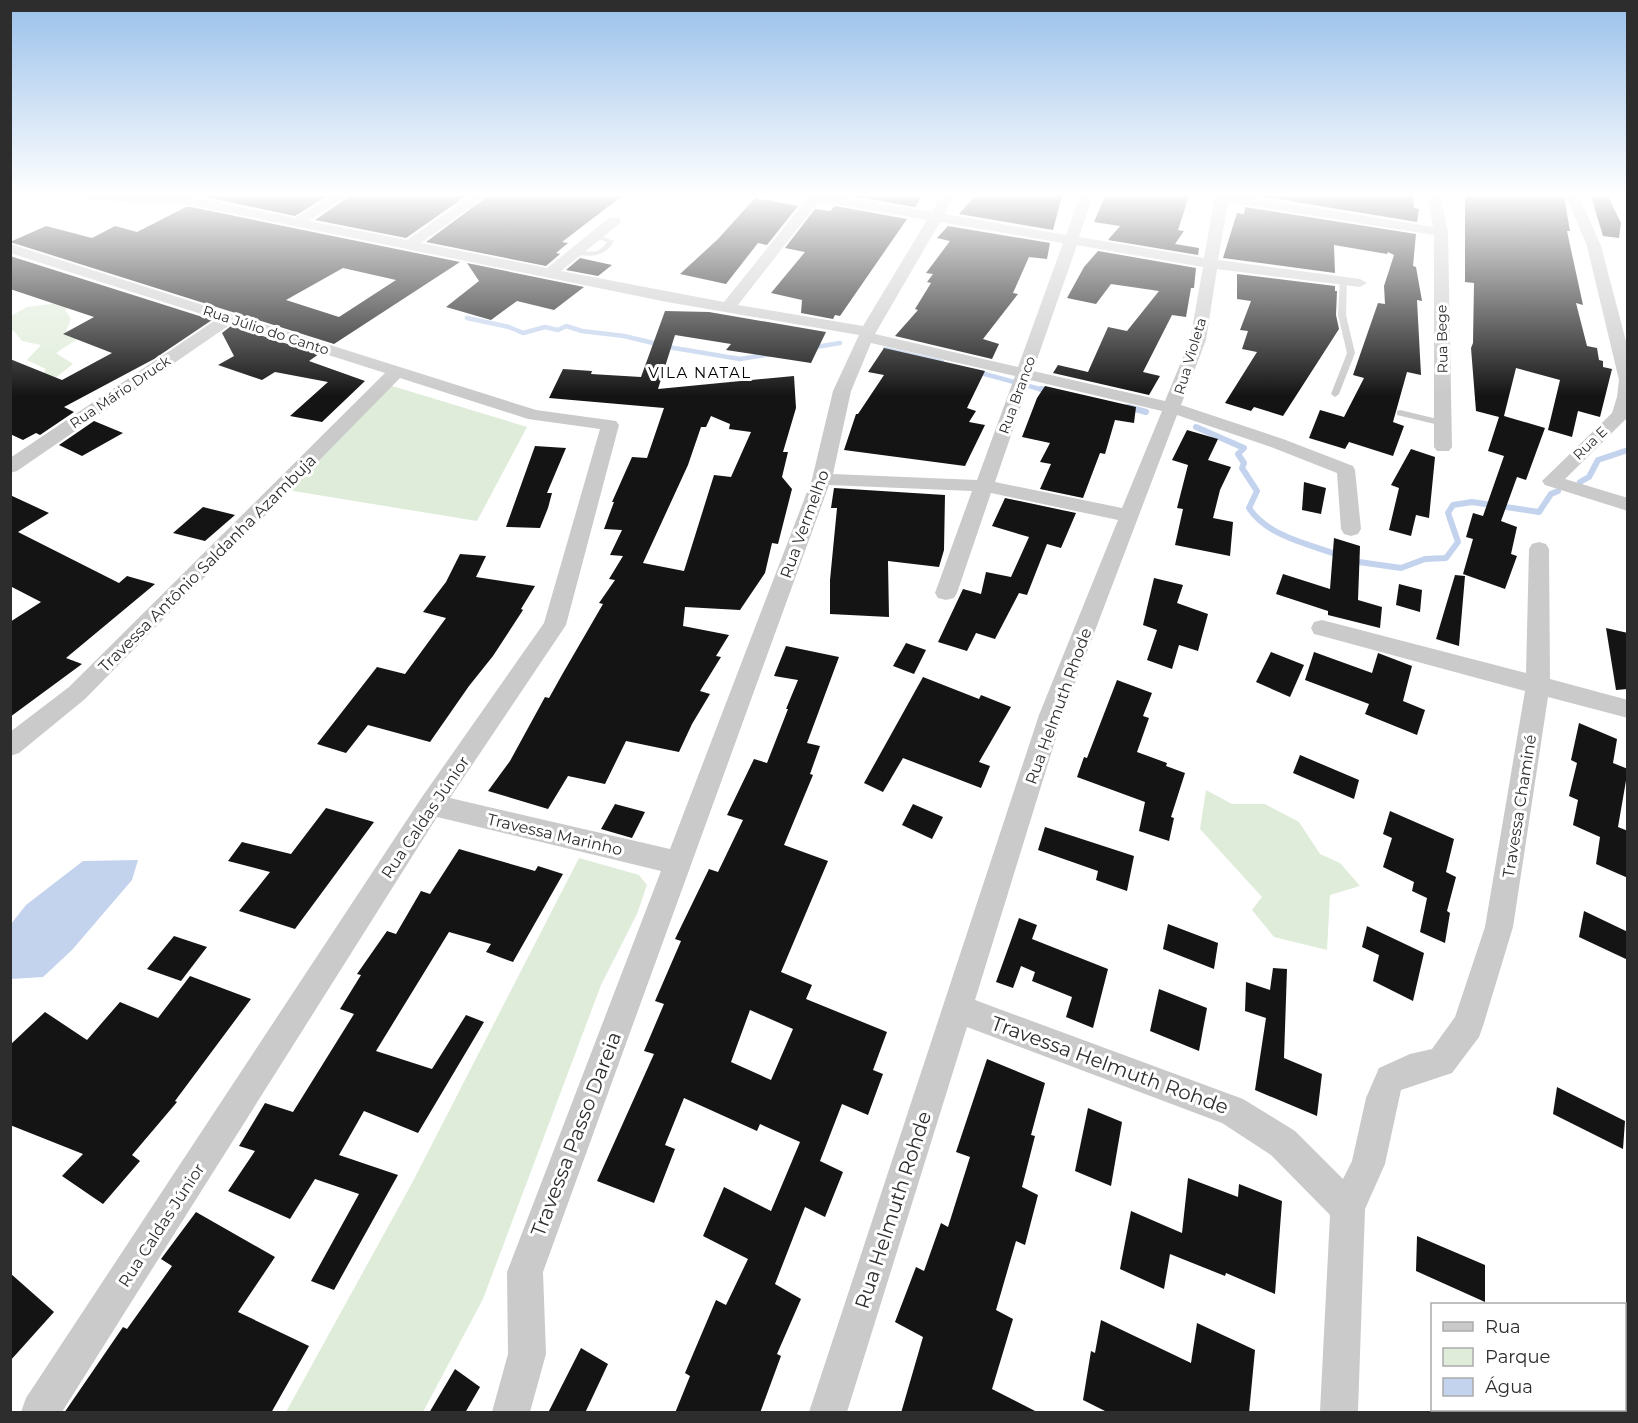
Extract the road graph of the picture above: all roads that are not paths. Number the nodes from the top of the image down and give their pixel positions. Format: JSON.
{"nodes":[{"id":1,"x":55,"y":262,"type":"edge"},
{"id":2,"x":493,"y":262,"type":"edge"},
{"id":3,"x":562,"y":262,"type":"edge"},
{"id":4,"x":763,"y":262,"type":"edge"},
{"id":5,"x":909,"y":262,"type":"edge"},
{"id":6,"x":1063,"y":262,"type":"edge"},
{"id":7,"x":1202,"y":262,"type":"edge"},
{"id":8,"x":1441,"y":262,"type":"edge"},
{"id":9,"x":1598,"y":262,"type":"edge"},
{"id":10,"x":1212,"y":264,"type":"junction"},
{"id":11,"x":549,"y":274,"type":"junction"},
{"id":12,"x":1343,"y":281,"type":"junction"},
{"id":13,"x":1360,"y":284,"type":"dead end"},
{"id":14,"x":728,"y":307,"type":"junction"},
{"id":15,"x":229,"y":318,"type":"junction"},
{"id":16,"x":867,"y":334,"type":"junction"},
{"id":17,"x":351,"y":357,"type":"joint"},
{"id":18,"x":397,"y":371,"type":"junction"},
{"id":19,"x":1024,"y":374,"type":"junction"},
{"id":20,"x":1335,"y":394,"type":"dead end"},
{"id":21,"x":1173,"y":408,"type":"junction"},
{"id":22,"x":1400,"y":413,"type":"dead end"},
{"id":23,"x":1443,"y":423,"type":"junction"},
{"id":24,"x":1443,"y":447,"type":"dead end"},
{"id":25,"x":15,"y":458,"type":"edge"},
{"id":26,"x":822,"y":479,"type":"junction"},
{"id":27,"x":984,"y":486,"type":"junction"},
{"id":28,"x":1628,"y":505,"type":"edge"},
{"id":29,"x":1130,"y":516,"type":"junction"},
{"id":30,"x":1351,"y":529,"type":"dead end"},
{"id":31,"x":1539,"y":549,"type":"dead end"},
{"id":32,"x":946,"y":593,"type":"dead end"},
{"id":33,"x":1322,"y":628,"type":"dead end"},
{"id":34,"x":1538,"y":685,"type":"junction"},
{"id":35,"x":1628,"y":709,"type":"edge"},
{"id":36,"x":10,"y":746,"type":"edge"},
{"id":37,"x":431,"y":805,"type":"junction"},
{"id":38,"x":678,"y":863,"type":"junction"},
{"id":39,"x":957,"y":1008,"type":"junction"},
{"id":40,"x":1348,"y":1208,"type":"junction"},
{"id":41,"x":40,"y":1413,"type":"edge"},
{"id":42,"x":511,"y":1413,"type":"edge"},
{"id":43,"x":828,"y":1413,"type":"edge"},
{"id":44,"x":1339,"y":1413,"type":"edge"}],
"edges":[{"from":1,"to":15,"type":"street","name":"Rua Júlio do Canto"},
{"from":2,"to":11,"type":"street"},
{"from":3,"to":11,"type":"street"},
{"from":4,"to":14,"type":"street"},
{"from":5,"to":16,"type":"street","name":"Rua Vermelho"},
{"from":6,"to":19,"type":"street","name":"Rua Branco"},
{"from":7,"to":10,"type":"street"},
{"from":8,"to":23,"type":"street","name":"Rua Bege"},
{"from":9,"to":28,"type":"street","name":"Rua E"},
{"from":10,"to":12,"type":"street"},
{"from":10,"to":21,"type":"street","name":"Rua Violeta"},
{"from":11,"to":14,"type":"street"},
{"from":12,"to":13,"type":"street"},
{"from":12,"to":20,"type":"lane"},
{"from":14,"to":16,"type":"street"},
{"from":15,"to":17,"type":"street","name":"Rua Júlio do Canto"},
{"from":15,"to":25,"type":"street","name":"Rua Mário Druck"},
{"from":16,"to":19,"type":"street"},
{"from":16,"to":26,"type":"street","name":"Rua Vermelho"},
{"from":17,"to":18,"type":"street","name":"Rua Caldas Júnior"},
{"from":18,"to":36,"type":"street","name":"Travessa Antônio Saldanha Azambuja"},
{"from":18,"to":37,"type":"street","name":"Rua Caldas Júnior"},
{"from":19,"to":21,"type":"street"},
{"from":19,"to":27,"type":"street","name":"Rua Branco"},
{"from":21,"to":29,"type":"street","name":"Rua Helmuth Rhode"},
{"from":21,"to":30,"type":"street"},
{"from":22,"to":23,"type":"lane"},
{"from":23,"to":24,"type":"street","name":"Rua Bege"},
{"from":26,"to":27,"type":"street"},
{"from":26,"to":38,"type":"street","name":"Rua Vermelho"},
{"from":27,"to":29,"type":"street"},
{"from":27,"to":32,"type":"street","name":"Rua Branco"},
{"from":29,"to":39,"type":"street","name":"Rua Helmuth Rhode"},
{"from":31,"to":34,"type":"street","name":"Travessa Chaminé"},
{"from":33,"to":34,"type":"street"},
{"from":34,"to":35,"type":"street"},
{"from":34,"to":40,"type":"street","name":"Travessa Chaminé"},
{"from":37,"to":38,"type":"street","name":"Travessa Marinho"},
{"from":37,"to":41,"type":"street","name":"Rua Caldas Júnior"},
{"from":38,"to":42,"type":"street","name":"Travessa Passo Dareia"},
{"from":39,"to":40,"type":"street","name":"Travessa Helmuth Rohde"},
{"from":39,"to":43,"type":"street","name":"Rua Helmuth Rohde"},
{"from":40,"to":44,"type":"street"}]}
